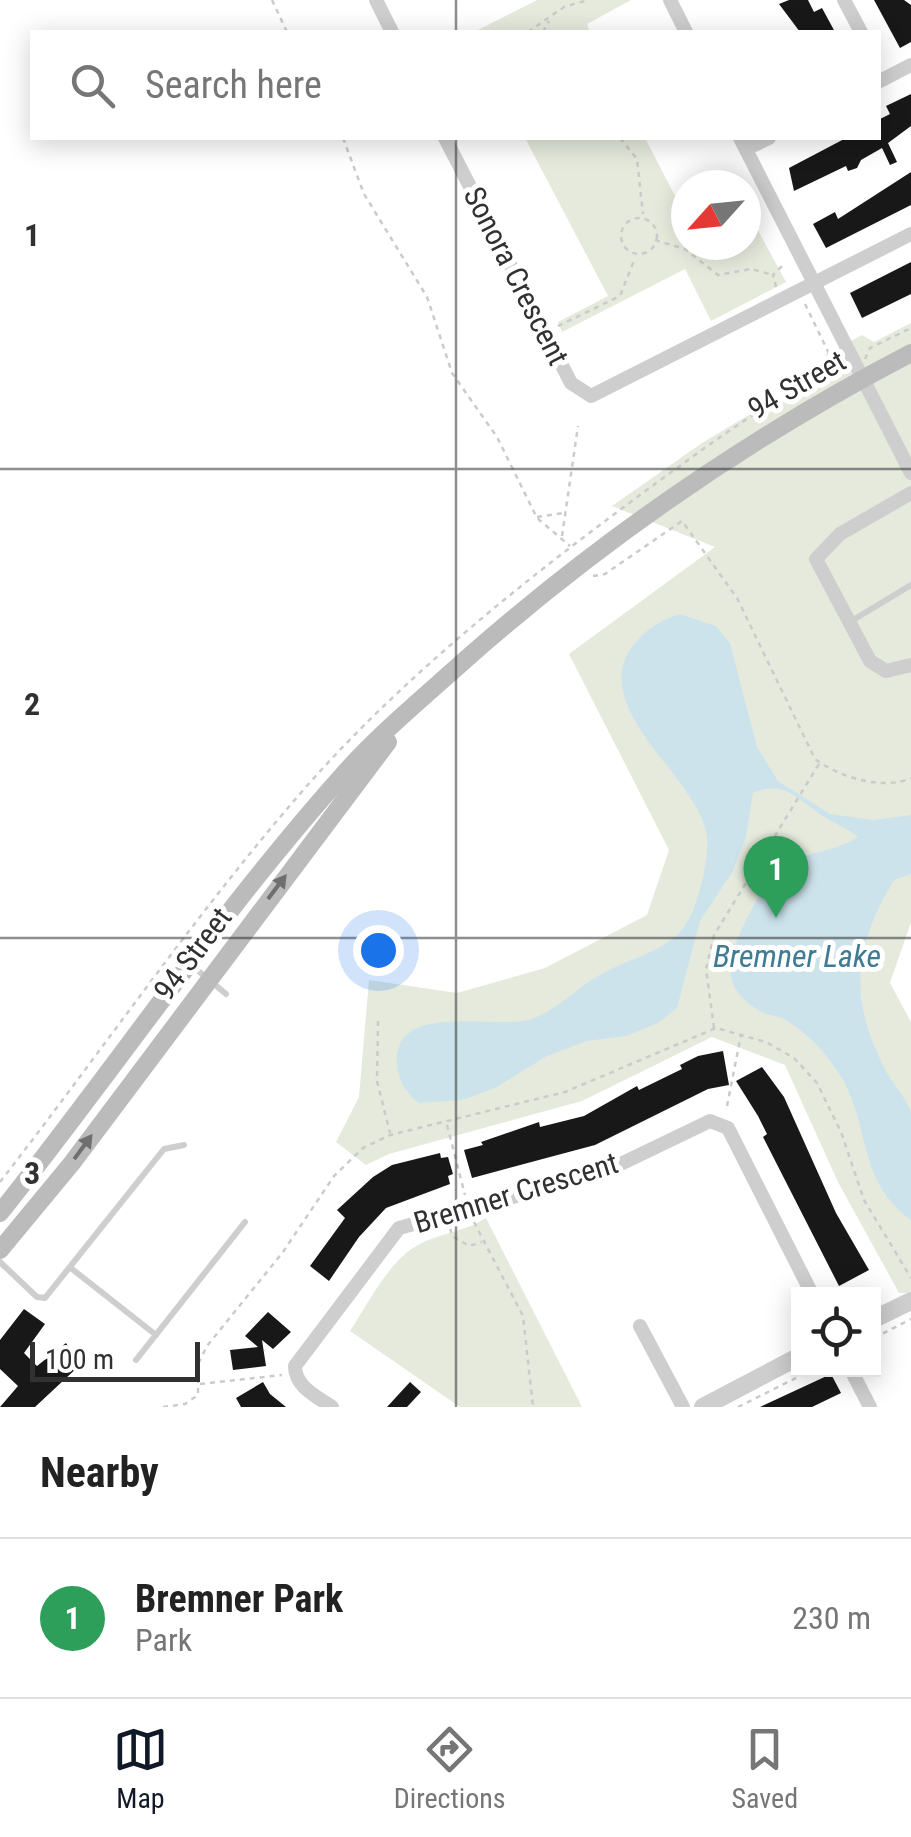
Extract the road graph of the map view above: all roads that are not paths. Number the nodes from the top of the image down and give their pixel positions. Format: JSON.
{"nodes":[{"id":1,"x":376,"y":0,"type":"edge"},
{"id":2,"x":670,"y":0,"type":"edge"},
{"id":3,"x":844,"y":0,"type":"edge"},
{"id":4,"x":391,"y":30,"type":"edge"},
{"id":5,"x":685,"y":30,"type":"edge"},
{"id":6,"x":860,"y":30,"type":"edge"},
{"id":7,"x":911,"y":65,"type":"edge"},
{"id":8,"x":881,"y":76,"type":"edge"},
{"id":9,"x":447,"y":140,"type":"edge"},
{"id":10,"x":743,"y":144,"type":"edge"},
{"id":11,"x":911,"y":234,"type":"edge"},
{"id":12,"x":814,"y":283,"type":"junction"},
{"id":13,"x":911,"y":353,"type":"edge"},
{"id":14,"x":863,"y":378,"type":"junction"},
{"id":15,"x":911,"y":473,"type":"edge"},
{"id":16,"x":911,"y":493,"type":"edge"},
{"id":17,"x":911,"y":585,"type":"edge"},
{"id":18,"x":848,"y":622,"type":"junction"},
{"id":19,"x":911,"y":665,"type":"edge"},
{"id":20,"x":431,"y":690,"type":"junction"},
{"id":21,"x":190,"y":964,"type":"junction"},
{"id":22,"x":208,"y":980,"type":"junction"},
{"id":23,"x":226,"y":994,"type":"dead end"},
{"id":24,"x":184,"y":1146,"type":"dead end"},
{"id":25,"x":0,"y":1214,"type":"edge"},
{"id":26,"x":245,"y":1222,"type":"dead end"},
{"id":27,"x":0,"y":1250,"type":"edge"},
{"id":28,"x":0,"y":1262,"type":"edge"},
{"id":29,"x":72,"y":1269,"type":"junction"},
{"id":30,"x":808,"y":1287,"type":"edge"},
{"id":31,"x":911,"y":1301,"type":"edge"},
{"id":32,"x":881,"y":1316,"type":"edge"},
{"id":33,"x":640,"y":1326,"type":"dead end"},
{"id":34,"x":156,"y":1334,"type":"junction"},
{"id":35,"x":136,"y":1360,"type":"dead end"},
{"id":36,"x":791,"y":1361,"type":"edge"},
{"id":37,"x":855,"y":1377,"type":"edge"},
{"id":38,"x":332,"y":1407,"type":"edge"},
{"id":39,"x":682,"y":1407,"type":"edge"},
{"id":40,"x":702,"y":1407,"type":"edge"},
{"id":41,"x":870,"y":1407,"type":"edge"}],
"edges":[{"from":1,"to":4,"type":"street"},
{"from":2,"to":5,"type":"street"},
{"from":3,"to":6,"type":"street"},
{"from":7,"to":8,"type":"street"},
{"from":9,"to":12,"type":"street","name":"Sonora Crescent"},
{"from":10,"to":12,"type":"street"},
{"from":11,"to":12,"type":"street"},
{"from":12,"to":14,"type":"street"},
{"from":13,"to":14,"type":"main road","name":"94 Street"},
{"from":14,"to":15,"type":"street"},
{"from":14,"to":20,"type":"main road","name":"94 Street"},
{"from":16,"to":18,"type":"street"},
{"from":17,"to":18,"type":"lane"},
{"from":18,"to":19,"type":"street"},
{"from":20,"to":21,"type":"main road","name":"94 Street"},
{"from":22,"to":20,"type":"main road","name":"94 Street","one_way":true},
{"from":21,"to":22,"type":"lane"},
{"from":21,"to":25,"type":"main road","name":"94 Street"},
{"from":22,"to":23,"type":"lane"},
{"from":27,"to":22,"type":"main road","name":"94 Street","one_way":true},
{"from":24,"to":29,"type":"lane"},
{"from":26,"to":34,"type":"lane"},
{"from":28,"to":29,"type":"lane"},
{"from":29,"to":34,"type":"lane"},
{"from":30,"to":38,"type":"street","name":"Bremner Crescent"},
{"from":31,"to":32,"type":"street"},
{"from":33,"to":39,"type":"street"},
{"from":34,"to":35,"type":"lane"},
{"from":36,"to":40,"type":"street"},
{"from":37,"to":41,"type":"street"}]}
